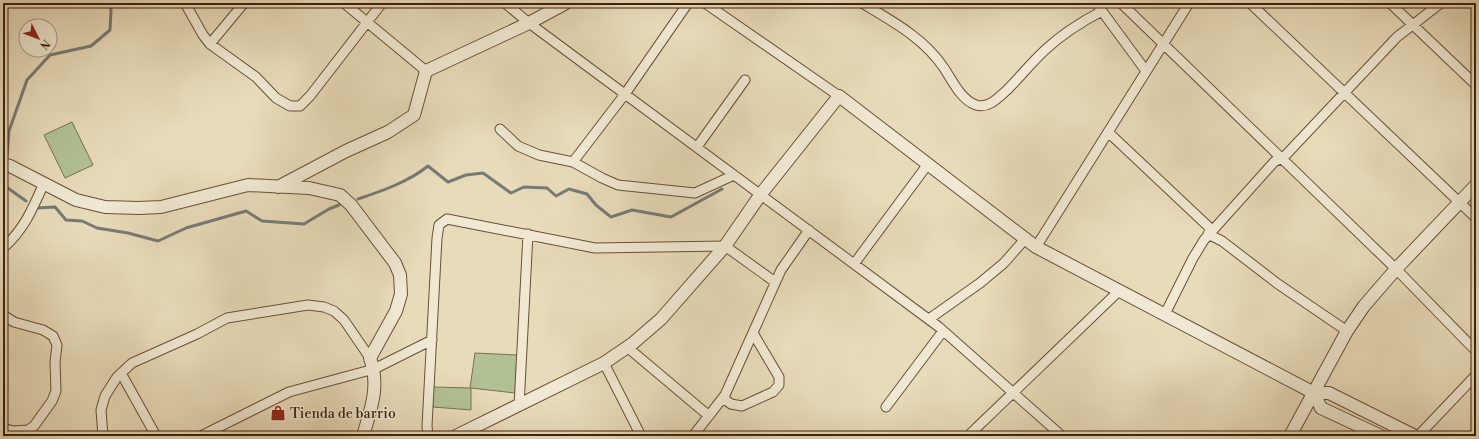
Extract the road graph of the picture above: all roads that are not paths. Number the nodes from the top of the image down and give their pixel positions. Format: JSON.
{"nodes":[{"id":1,"x":185,"y":3,"type":"edge"},
{"id":2,"x":244,"y":3,"type":"edge"},
{"id":3,"x":344,"y":3,"type":"edge"},
{"id":4,"x":382,"y":3,"type":"edge"},
{"id":5,"x":505,"y":3,"type":"edge"},
{"id":6,"x":566,"y":3,"type":"edge"},
{"id":7,"x":688,"y":3,"type":"edge"},
{"id":8,"x":705,"y":3,"type":"edge"},
{"id":9,"x":862,"y":3,"type":"edge"},
{"id":10,"x":1096,"y":3,"type":"edge"},
{"id":11,"x":1121,"y":3,"type":"edge"},
{"id":12,"x":1189,"y":3,"type":"edge"},
{"id":13,"x":1250,"y":3,"type":"edge"},
{"id":14,"x":1390,"y":3,"type":"edge"},
{"id":15,"x":1440,"y":3,"type":"edge"},
{"id":16,"x":1102,"y":11,"type":"junction"},
{"id":17,"x":368,"y":22,"type":"junction"},
{"id":18,"x":529,"y":23,"type":"junction"},
{"id":19,"x":1413,"y":25,"type":"junction"},
{"id":20,"x":210,"y":44,"type":"junction"},
{"id":21,"x":1163,"y":44,"type":"junction"},
{"id":22,"x":1146,"y":70,"type":"junction"},
{"id":23,"x":426,"y":72,"type":"junction"},
{"id":24,"x":745,"y":80,"type":"dead end"},
{"id":25,"x":1476,"y":85,"type":"edge"},
{"id":26,"x":1344,"y":93,"type":"junction"},
{"id":27,"x":625,"y":94,"type":"junction"},
{"id":28,"x":839,"y":96,"type":"junction"},
{"id":29,"x":500,"y":129,"type":"dead end"},
{"id":30,"x":1108,"y":132,"type":"junction"},
{"id":31,"x":697,"y":147,"type":"junction"},
{"id":32,"x":1282,"y":159,"type":"junction"},
{"id":33,"x":574,"y":162,"type":"junction"},
{"id":34,"x":3,"y":164,"type":"edge"},
{"id":35,"x":928,"y":164,"type":"junction"},
{"id":36,"x":734,"y":174,"type":"junction"},
{"id":37,"x":44,"y":183,"type":"junction"},
{"id":38,"x":1476,"y":185,"type":"edge"},
{"id":39,"x":278,"y":187,"type":"junction"},
{"id":40,"x":761,"y":194,"type":"junction"},
{"id":41,"x":1460,"y":202,"type":"junction"},
{"id":42,"x":1476,"y":218,"type":"edge"},
{"id":43,"x":809,"y":230,"type":"junction"},
{"id":44,"x":1210,"y":232,"type":"junction"},
{"id":45,"x":528,"y":234,"type":"junction"},
{"id":46,"x":1025,"y":239,"type":"junction"},
{"id":47,"x":724,"y":246,"type":"junction"},
{"id":48,"x":1036,"y":247,"type":"junction"},
{"id":49,"x":3,"y":248,"type":"edge"},
{"id":50,"x":854,"y":264,"type":"junction"},
{"id":51,"x":1396,"y":268,"type":"junction"},
{"id":52,"x":775,"y":282,"type":"junction"},
{"id":53,"x":1120,"y":290,"type":"junction"},
{"id":54,"x":1166,"y":314,"type":"junction"},
{"id":55,"x":3,"y":315,"type":"edge"},
{"id":56,"x":929,"y":319,"type":"junction"},
{"id":57,"x":943,"y":331,"type":"junction"},
{"id":58,"x":1347,"y":331,"type":"junction"},
{"id":59,"x":753,"y":333,"type":"junction"},
{"id":60,"x":432,"y":340,"type":"junction"},
{"id":61,"x":627,"y":347,"type":"junction"},
{"id":62,"x":1476,"y":351,"type":"edge"},
{"id":63,"x":604,"y":363,"type":"junction"},
{"id":64,"x":372,"y":364,"type":"junction"},
{"id":65,"x":121,"y":373,"type":"junction"},
{"id":66,"x":1476,"y":375,"type":"edge"},
{"id":67,"x":1014,"y":393,"type":"junction"},
{"id":68,"x":1314,"y":393,"type":"junction"},
{"id":69,"x":723,"y":398,"type":"junction"},
{"id":70,"x":519,"y":406,"type":"junction"},
{"id":71,"x":886,"y":407,"type":"dead end"},
{"id":72,"x":709,"y":416,"type":"junction"},
{"id":73,"x":3,"y":428,"type":"edge"},
{"id":74,"x":103,"y":436,"type":"edge"},
{"id":75,"x":156,"y":436,"type":"edge"},
{"id":76,"x":201,"y":436,"type":"edge"},
{"id":77,"x":363,"y":436,"type":"edge"},
{"id":78,"x":428,"y":436,"type":"edge"},
{"id":79,"x":456,"y":436,"type":"edge"},
{"id":80,"x":642,"y":436,"type":"edge"},
{"id":81,"x":693,"y":436,"type":"edge"},
{"id":82,"x":968,"y":436,"type":"edge"},
{"id":83,"x":1062,"y":436,"type":"edge"},
{"id":84,"x":1290,"y":436,"type":"edge"},
{"id":85,"x":1381,"y":436,"type":"edge"},
{"id":86,"x":1415,"y":436,"type":"edge"},
{"id":87,"x":1418,"y":436,"type":"edge"}],
"edges":[{"from":1,"to":20,"type":"street"},
{"from":2,"to":20,"type":"street"},
{"from":3,"to":17,"type":"street"},
{"from":4,"to":17,"type":"street"},
{"from":5,"to":18,"type":"street"},
{"from":6,"to":18,"type":"street"},
{"from":7,"to":27,"type":"street"},
{"from":8,"to":28,"type":"street"},
{"from":9,"to":16,"type":"street"},
{"from":10,"to":16,"type":"street"},
{"from":11,"to":21,"type":"street"},
{"from":12,"to":21,"type":"street"},
{"from":13,"to":26,"type":"street"},
{"from":14,"to":19,"type":"street"},
{"from":15,"to":19,"type":"street"},
{"from":16,"to":22,"type":"street"},
{"from":17,"to":20,"type":"street"},
{"from":17,"to":23,"type":"street"},
{"from":18,"to":23,"type":"street"},
{"from":18,"to":27,"type":"street"},
{"from":19,"to":25,"type":"street"},
{"from":19,"to":26,"type":"street"},
{"from":21,"to":22,"type":"street"},
{"from":21,"to":32,"type":"street"},
{"from":22,"to":30,"type":"street"},
{"from":23,"to":39,"type":"street"},
{"from":24,"to":31,"type":"street"},
{"from":26,"to":32,"type":"street"},
{"from":26,"to":41,"type":"street"},
{"from":27,"to":31,"type":"street"},
{"from":27,"to":33,"type":"street"},
{"from":28,"to":35,"type":"street"},
{"from":28,"to":40,"type":"street"},
{"from":29,"to":33,"type":"street"},
{"from":30,"to":44,"type":"street"},
{"from":30,"to":48,"type":"street"},
{"from":31,"to":36,"type":"street"},
{"from":32,"to":44,"type":"street"},
{"from":32,"to":51,"type":"street"},
{"from":33,"to":36,"type":"street"},
{"from":34,"to":37,"type":"street"},
{"from":35,"to":46,"type":"street"},
{"from":35,"to":50,"type":"street"},
{"from":36,"to":40,"type":"street"},
{"from":37,"to":39,"type":"street"},
{"from":37,"to":49,"type":"street"},
{"from":38,"to":41,"type":"street"},
{"from":39,"to":64,"type":"street"},
{"from":40,"to":43,"type":"street"},
{"from":40,"to":47,"type":"street"},
{"from":41,"to":42,"type":"street"},
{"from":41,"to":51,"type":"street"},
{"from":43,"to":50,"type":"street"},
{"from":43,"to":52,"type":"street"},
{"from":44,"to":54,"type":"street"},
{"from":44,"to":58,"type":"street"},
{"from":45,"to":47,"type":"street"},
{"from":45,"to":60,"type":"street"},
{"from":45,"to":70,"type":"street"},
{"from":46,"to":48,"type":"street"},
{"from":46,"to":56,"type":"street"},
{"from":47,"to":52,"type":"street"},
{"from":47,"to":61,"type":"street"},
{"from":48,"to":53,"type":"street"},
{"from":50,"to":56,"type":"street"},
{"from":51,"to":58,"type":"street"},
{"from":51,"to":62,"type":"street"},
{"from":52,"to":59,"type":"street"},
{"from":53,"to":54,"type":"street"},
{"from":53,"to":67,"type":"street"},
{"from":54,"to":68,"type":"street"},
{"from":55,"to":73,"type":"street"},
{"from":56,"to":57,"type":"street"},
{"from":57,"to":67,"type":"street"},
{"from":57,"to":71,"type":"street"},
{"from":58,"to":68,"type":"street"},
{"from":59,"to":69,"type":"street"},
{"from":59,"to":69,"type":"street"},
{"from":60,"to":64,"type":"street"},
{"from":60,"to":78,"type":"street"},
{"from":61,"to":63,"type":"street"},
{"from":61,"to":72,"type":"street"},
{"from":63,"to":70,"type":"street"},
{"from":63,"to":80,"type":"street"},
{"from":64,"to":65,"type":"street"},
{"from":64,"to":76,"type":"street"},
{"from":64,"to":77,"type":"street"},
{"from":65,"to":74,"type":"street"},
{"from":65,"to":75,"type":"street"},
{"from":66,"to":87,"type":"street"},
{"from":67,"to":82,"type":"street"},
{"from":67,"to":83,"type":"street"},
{"from":68,"to":84,"type":"street"},
{"from":68,"to":85,"type":"street"},
{"from":68,"to":86,"type":"street"},
{"from":69,"to":72,"type":"street"},
{"from":70,"to":79,"type":"street"},
{"from":72,"to":81,"type":"street"}]}
